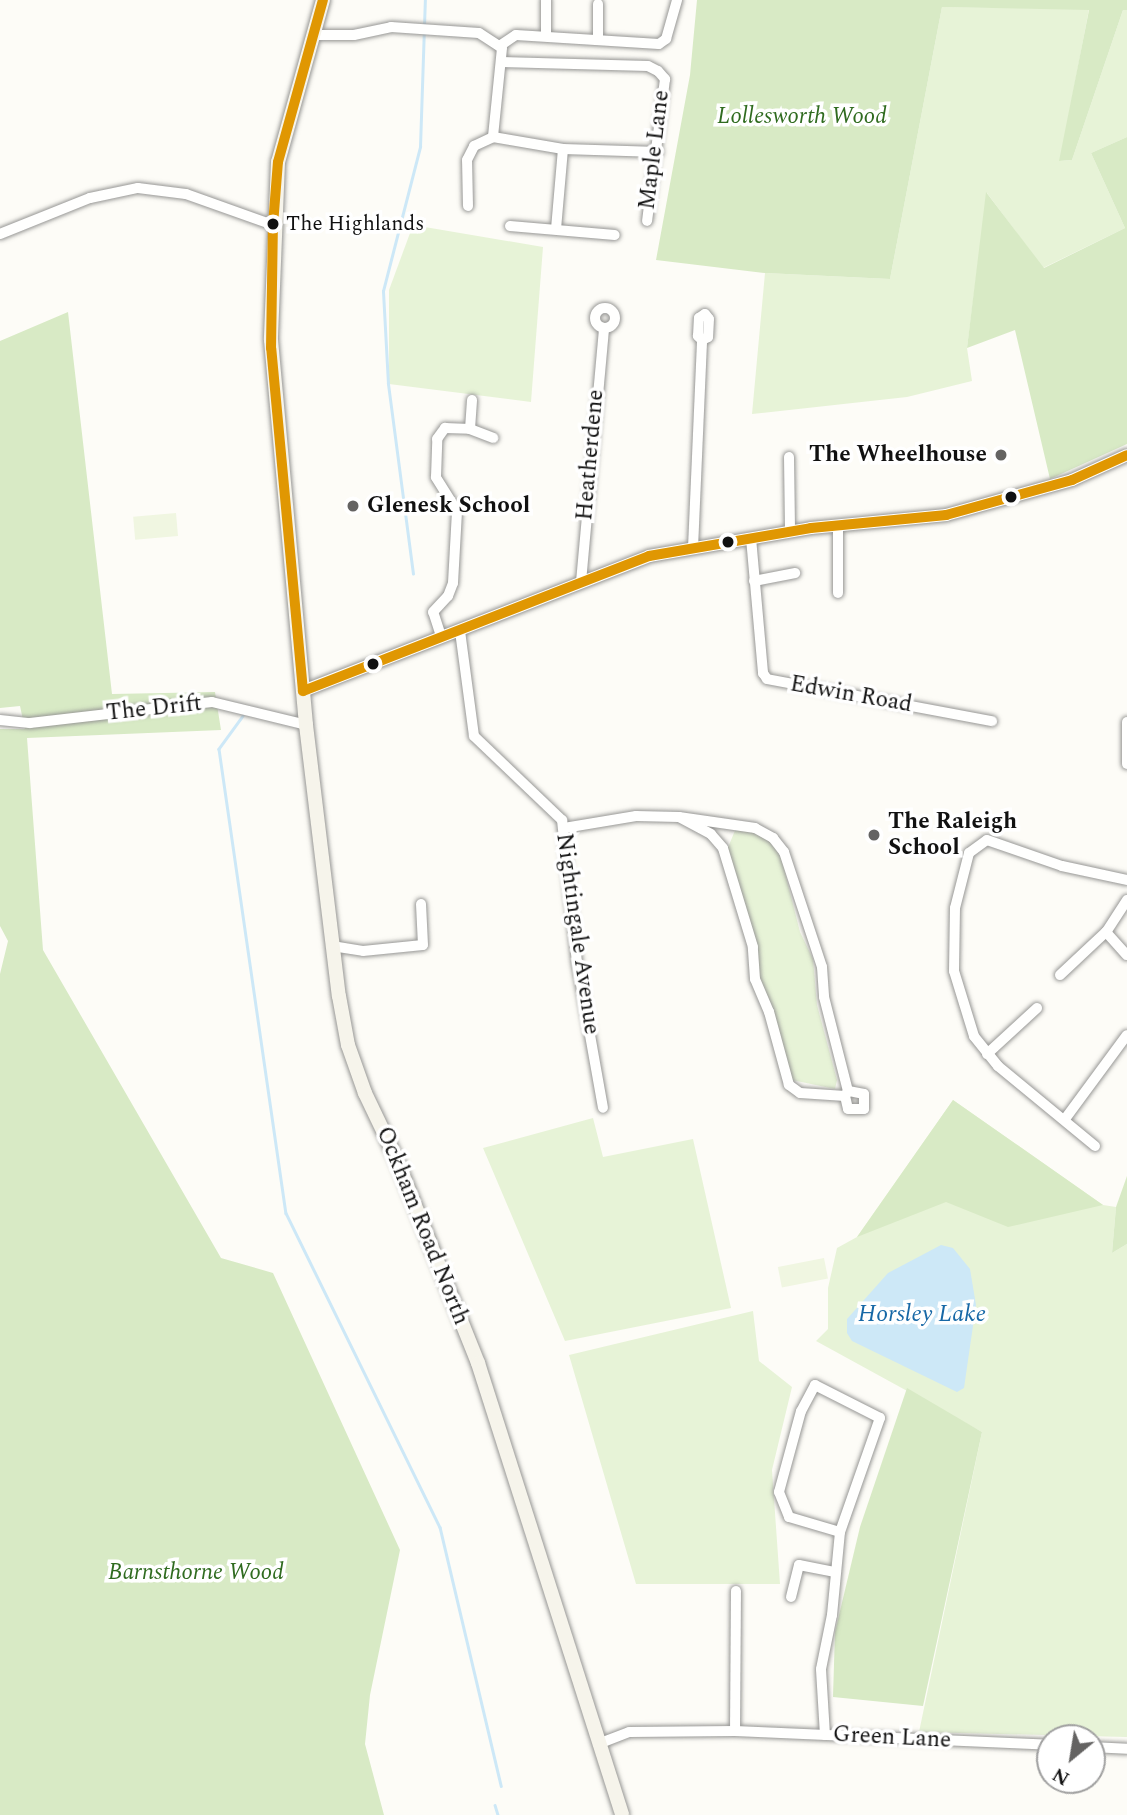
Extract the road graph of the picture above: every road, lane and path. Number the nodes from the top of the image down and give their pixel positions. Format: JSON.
{"nodes":[{"id":1,"x":323,"y":0,"type":"edge"},
{"id":2,"x":546,"y":0,"type":"edge"},
{"id":3,"x":677,"y":0,"type":"edge"},
{"id":4,"x":598,"y":4,"type":"dead end"},
{"id":5,"x":313,"y":36,"type":"junction"},
{"id":6,"x":546,"y":36,"type":"junction"},
{"id":7,"x":598,"y":39,"type":"junction"},
{"id":8,"x":500,"y":45,"type":"junction"},
{"id":9,"x":501,"y":62,"type":"junction"},
{"id":10,"x":493,"y":137,"type":"junction"},
{"id":11,"x":563,"y":149,"type":"junction"},
{"id":12,"x":658,"y":152,"type":"junction"},
{"id":13,"x":468,"y":206,"type":"dead end"},
{"id":14,"x":647,"y":221,"type":"dead end"},
{"id":15,"x":273,"y":225,"type":"junction"},
{"id":16,"x":510,"y":226,"type":"dead end"},
{"id":17,"x":556,"y":229,"type":"junction"},
{"id":18,"x":0,"y":234,"type":"edge"},
{"id":19,"x":615,"y":235,"type":"dead end"},
{"id":20,"x":604,"y":328,"type":"dead end"},
{"id":21,"x":702,"y":340,"type":"dead end"},
{"id":22,"x":472,"y":400,"type":"dead end"},
{"id":23,"x":470,"y":429,"type":"junction"},
{"id":24,"x":493,"y":438,"type":"dead end"},
{"id":25,"x":1127,"y":455,"type":"edge"},
{"id":26,"x":789,"y":457,"type":"dead end"},
{"id":27,"x":838,"y":525,"type":"junction"},
{"id":28,"x":790,"y":531,"type":"junction"},
{"id":29,"x":751,"y":538,"type":"junction"},
{"id":30,"x":693,"y":548,"type":"junction"},
{"id":31,"x":795,"y":572,"type":"dead end"},
{"id":32,"x":754,"y":581,"type":"junction"},
{"id":33,"x":581,"y":582,"type":"junction"},
{"id":34,"x":838,"y":593,"type":"dead end"},
{"id":35,"x":460,"y":631,"type":"junction"},
{"id":36,"x":441,"y":636,"type":"junction"},
{"id":37,"x":303,"y":691,"type":"junction"},
{"id":38,"x":0,"y":720,"type":"edge"},
{"id":39,"x":992,"y":721,"type":"dead end"},
{"id":40,"x":1127,"y":722,"type":"edge"},
{"id":41,"x":306,"y":724,"type":"junction"},
{"id":42,"x":1127,"y":764,"type":"edge"},
{"id":43,"x":679,"y":817,"type":"junction"},
{"id":44,"x":735,"y":825,"type":"junction"},
{"id":45,"x":564,"y":828,"type":"junction"},
{"id":46,"x":723,"y":848,"type":"junction"},
{"id":47,"x":1127,"y":880,"type":"edge"},
{"id":48,"x":1127,"y":900,"type":"edge"},
{"id":49,"x":421,"y":904,"type":"dead end"},
{"id":50,"x":1106,"y":932,"type":"junction"},
{"id":51,"x":332,"y":946,"type":"junction"},
{"id":52,"x":1127,"y":955,"type":"edge"},
{"id":53,"x":1060,"y":975,"type":"dead end"},
{"id":54,"x":1037,"y":1008,"type":"dead end"},
{"id":55,"x":1127,"y":1035,"type":"edge"},
{"id":56,"x":987,"y":1054,"type":"junction"},
{"id":57,"x":603,"y":1108,"type":"dead end"},
{"id":58,"x":1065,"y":1119,"type":"junction"},
{"id":59,"x":1095,"y":1146,"type":"dead end"},
{"id":60,"x":840,"y":1532,"type":"junction"},
{"id":61,"x":835,"y":1573,"type":"junction"},
{"id":62,"x":736,"y":1591,"type":"dead end"},
{"id":63,"x":791,"y":1597,"type":"dead end"},
{"id":64,"x":735,"y":1731,"type":"junction"},
{"id":65,"x":825,"y":1735,"type":"junction"},
{"id":66,"x":598,"y":1744,"type":"junction"},
{"id":67,"x":1036,"y":1744,"type":"edge"},
{"id":68,"x":1106,"y":1748,"type":"edge"},
{"id":69,"x":1127,"y":1749,"type":"edge"},
{"id":70,"x":622,"y":1815,"type":"edge"}],
"edges":[{"from":1,"to":5,"type":"main road","name":"Ockham Road North"},
{"from":2,"to":6,"type":"street"},
{"from":3,"to":7,"type":"street"},
{"from":4,"to":7,"type":"street"},
{"from":5,"to":8,"type":"street"},
{"from":5,"to":15,"type":"main road","name":"Ockham Road North"},
{"from":6,"to":7,"type":"street"},
{"from":6,"to":8,"type":"street"},
{"from":8,"to":9,"type":"street"},
{"from":9,"to":10,"type":"street"},
{"from":9,"to":12,"type":"street","name":"Maple Lane"},
{"from":10,"to":11,"type":"street"},
{"from":10,"to":13,"type":"street"},
{"from":11,"to":12,"type":"street"},
{"from":11,"to":17,"type":"street"},
{"from":12,"to":14,"type":"street","name":"Maple Lane"},
{"from":15,"to":18,"type":"street"},
{"from":15,"to":37,"type":"main road","name":"Ockham Road North"},
{"from":16,"to":17,"type":"street"},
{"from":17,"to":19,"type":"street"},
{"from":20,"to":33,"type":"street","name":"Heatherdene"},
{"from":21,"to":30,"type":"street"},
{"from":22,"to":23,"type":"street"},
{"from":23,"to":24,"type":"street"},
{"from":23,"to":36,"type":"street"},
{"from":25,"to":27,"type":"street"},
{"from":26,"to":28,"type":"street"},
{"from":27,"to":28,"type":"street"},
{"from":27,"to":34,"type":"street"},
{"from":28,"to":29,"type":"street"},
{"from":29,"to":30,"type":"street"},
{"from":29,"to":32,"type":"street","name":"Edwin Road"},
{"from":30,"to":33,"type":"street"},
{"from":31,"to":32,"type":"street"},
{"from":32,"to":39,"type":"street","name":"Edwin Road"},
{"from":33,"to":35,"type":"street"},
{"from":35,"to":36,"type":"street"},
{"from":35,"to":45,"type":"street","name":"Nightingale Avenue"},
{"from":36,"to":37,"type":"street"},
{"from":37,"to":41,"type":"main road","name":"Ockham Road North"},
{"from":38,"to":41,"type":"street","name":"The Drift"},
{"from":40,"to":42,"type":"street"},
{"from":41,"to":51,"type":"main road","name":"Ockham Road North"},
{"from":43,"to":44,"type":"street"},
{"from":43,"to":45,"type":"street"},
{"from":43,"to":46,"type":"street"},
{"from":44,"to":46,"type":"street"},
{"from":44,"to":46,"type":"street"},
{"from":45,"to":57,"type":"street","name":"Nightingale Avenue"},
{"from":47,"to":56,"type":"street"},
{"from":48,"to":50,"type":"street"},
{"from":49,"to":51,"type":"street"},
{"from":50,"to":52,"type":"street"},
{"from":50,"to":53,"type":"street"},
{"from":51,"to":66,"type":"main road","name":"Ockham Road North"},
{"from":54,"to":56,"type":"street"},
{"from":55,"to":58,"type":"street"},
{"from":56,"to":58,"type":"street"},
{"from":58,"to":59,"type":"street"},
{"from":60,"to":60,"type":"street"},
{"from":60,"to":61,"type":"street"},
{"from":61,"to":63,"type":"street"},
{"from":61,"to":65,"type":"street"},
{"from":62,"to":64,"type":"street"},
{"from":64,"to":65,"type":"street","name":"Green Lane"},
{"from":64,"to":66,"type":"street","name":"Green Lane"},
{"from":65,"to":67,"type":"street","name":"Green Lane"},
{"from":66,"to":70,"type":"main road","name":"Ockham Road North"},
{"from":68,"to":69,"type":"street"}]}
